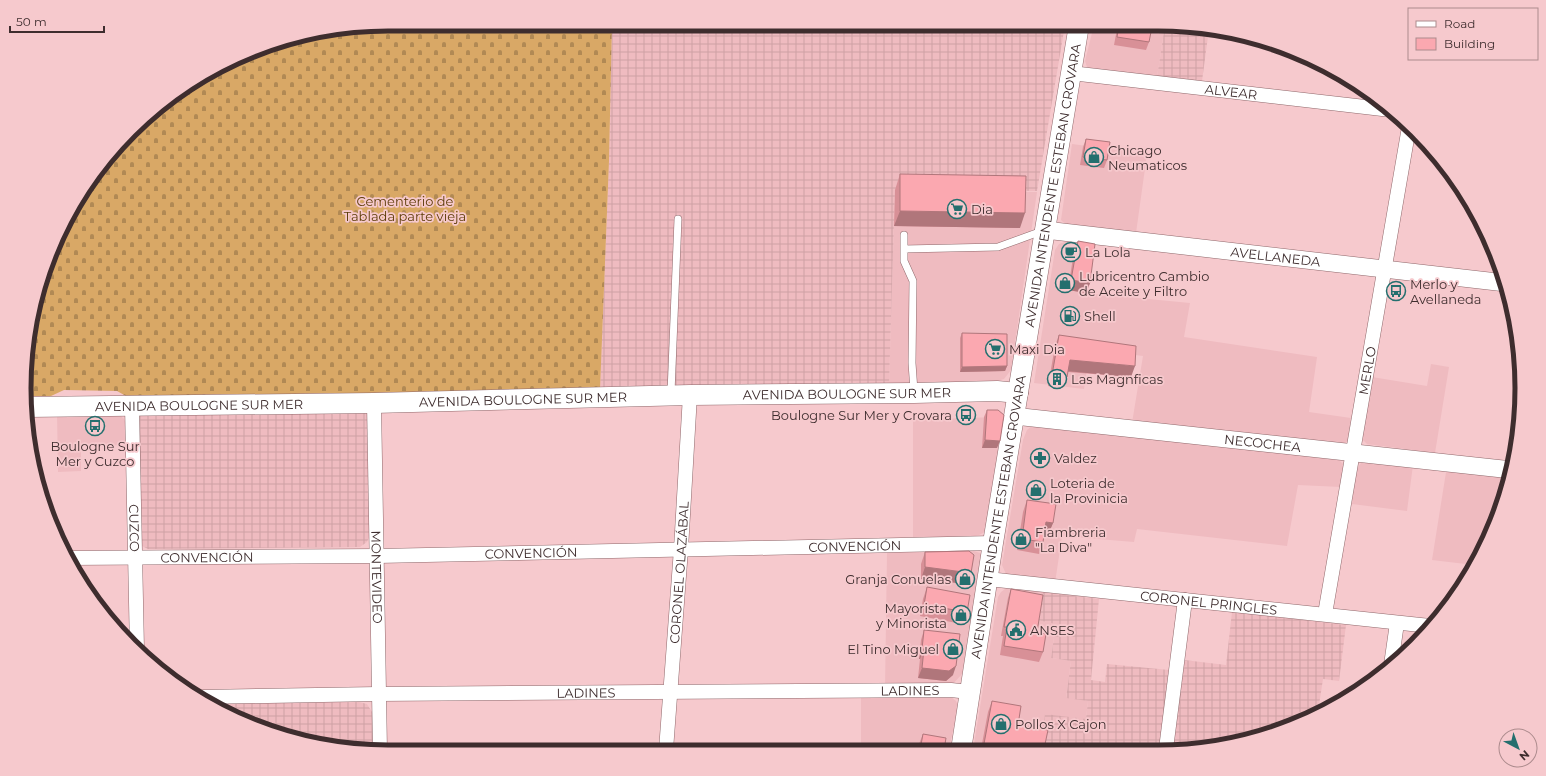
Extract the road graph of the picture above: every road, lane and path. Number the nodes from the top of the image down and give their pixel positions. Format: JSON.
{"nodes":[{"id":1,"x":1078,"y":31,"type":"edge"},
{"id":2,"x":1071,"y":73,"type":"junction"},
{"id":3,"x":1379,"y":109,"type":"edge"},
{"id":4,"x":1408,"y":134,"type":"edge"},
{"id":5,"x":678,"y":219,"type":"dead end"},
{"id":6,"x":1045,"y":230,"type":"junction"},
{"id":7,"x":904,"y":235,"type":"dead end"},
{"id":8,"x":904,"y":250,"type":"junction"},
{"id":9,"x":1386,"y":270,"type":"junction"},
{"id":10,"x":1499,"y":283,"type":"edge"},
{"id":11,"x":1018,"y":393,"type":"junction"},
{"id":12,"x":914,"y":394,"type":"junction"},
{"id":13,"x":681,"y":395,"type":"junction"},
{"id":14,"x":374,"y":403,"type":"junction"},
{"id":15,"x":132,"y":406,"type":"junction"},
{"id":16,"x":32,"y":407,"type":"edge"},
{"id":17,"x":1014,"y":416,"type":"junction"},
{"id":18,"x":1353,"y":453,"type":"junction"},
{"id":19,"x":1505,"y":469,"type":"edge"},
{"id":20,"x":993,"y":543,"type":"junction"},
{"id":21,"x":681,"y":550,"type":"junction"},
{"id":22,"x":378,"y":556,"type":"junction"},
{"id":23,"x":136,"y":557,"type":"junction"},
{"id":24,"x":75,"y":558,"type":"edge"},
{"id":25,"x":988,"y":579,"type":"junction"},
{"id":26,"x":1185,"y":600,"type":"junction"},
{"id":27,"x":1326,"y":614,"type":"junction"},
{"id":28,"x":1397,"y":623,"type":"junction"},
{"id":29,"x":1424,"y":625,"type":"edge"},
{"id":30,"x":137,"y":641,"type":"edge"},
{"id":31,"x":1392,"y":657,"type":"edge"},
{"id":32,"x":969,"y":692,"type":"junction"},
{"id":33,"x":670,"y":693,"type":"junction"},
{"id":34,"x":378,"y":694,"type":"junction"},
{"id":35,"x":209,"y":697,"type":"edge"},
{"id":36,"x":380,"y":745,"type":"edge"},
{"id":37,"x":666,"y":745,"type":"edge"},
{"id":38,"x":962,"y":745,"type":"edge"},
{"id":39,"x":1167,"y":745,"type":"edge"}],
"edges":[{"from":1,"to":2,"type":"main road","name":"AVENIDA INTENDENTE ESTEBAN CROVARA"},
{"from":2,"to":3,"type":"street","name":"ALVEAR"},
{"from":2,"to":6,"type":"main road","name":"AVENIDA INTENDENTE ESTEBAN CROVARA"},
{"from":4,"to":9,"type":"street","name":"MERLO"},
{"from":5,"to":13,"type":"lane"},
{"from":6,"to":8,"type":"lane"},
{"from":6,"to":9,"type":"street","name":"AVELLANEDA"},
{"from":6,"to":11,"type":"main road","name":"AVENIDA INTENDENTE ESTEBAN CROVARA"},
{"from":7,"to":8,"type":"lane"},
{"from":8,"to":12,"type":"lane"},
{"from":9,"to":10,"type":"street","name":"AVELLANEDA"},
{"from":9,"to":18,"type":"street","name":"MERLO"},
{"from":11,"to":12,"type":"main road","name":"AVENIDA BOULOGNE SUR MER"},
{"from":11,"to":17,"type":"main road","name":"AVENIDA INTENDENTE ESTEBAN CROVARA"},
{"from":12,"to":13,"type":"main road","name":"AVENIDA BOULOGNE SUR MER"},
{"from":13,"to":14,"type":"main road","name":"AVENIDA BOULOGNE SUR MER"},
{"from":13,"to":21,"type":"street","name":"CORONEL OLAZÁBAL"},
{"from":14,"to":15,"type":"main road","name":"AVENIDA BOULOGNE SUR MER"},
{"from":14,"to":22,"type":"street","name":"MONTEVIDEO"},
{"from":15,"to":16,"type":"main road","name":"AVENIDA BOULOGNE SUR MER"},
{"from":15,"to":23,"type":"street","name":"CUZCO"},
{"from":17,"to":18,"type":"street","name":"NECOCHEA"},
{"from":17,"to":20,"type":"main road","name":"AVENIDA INTENDENTE ESTEBAN CROVARA"},
{"from":18,"to":19,"type":"street","name":"NECOCHEA"},
{"from":18,"to":27,"type":"street","name":"MERLO"},
{"from":20,"to":21,"type":"street","name":"CONVENCIÓN"},
{"from":20,"to":25,"type":"main road","name":"AVENIDA INTENDENTE ESTEBAN CROVARA"},
{"from":21,"to":22,"type":"street","name":"CONVENCIÓN"},
{"from":21,"to":33,"type":"street","name":"CORONEL OLAZÁBAL"},
{"from":22,"to":23,"type":"street","name":"CONVENCIÓN"},
{"from":22,"to":34,"type":"street","name":"MONTEVIDEO"},
{"from":23,"to":24,"type":"street","name":"CONVENCIÓN"},
{"from":23,"to":30,"type":"street","name":"CUZCO"},
{"from":25,"to":26,"type":"street","name":"CORONEL PRINGLES"},
{"from":25,"to":32,"type":"main road","name":"AVENIDA INTENDENTE ESTEBAN CROVARA"},
{"from":26,"to":27,"type":"street","name":"CORONEL PRINGLES"},
{"from":26,"to":39,"type":"street"},
{"from":27,"to":28,"type":"street","name":"CORONEL PRINGLES"},
{"from":28,"to":29,"type":"street","name":"CORONEL PRINGLES"},
{"from":28,"to":31,"type":"street"},
{"from":32,"to":33,"type":"street","name":"LADINES"},
{"from":32,"to":38,"type":"main road","name":"AVENIDA INTENDENTE ESTEBAN CROVARA"},
{"from":33,"to":34,"type":"street","name":"LADINES"},
{"from":33,"to":37,"type":"street","name":"CORONEL OLAZÁBAL"},
{"from":34,"to":35,"type":"street","name":"LADINES"},
{"from":34,"to":36,"type":"street","name":"MONTEVIDEO"}]}
